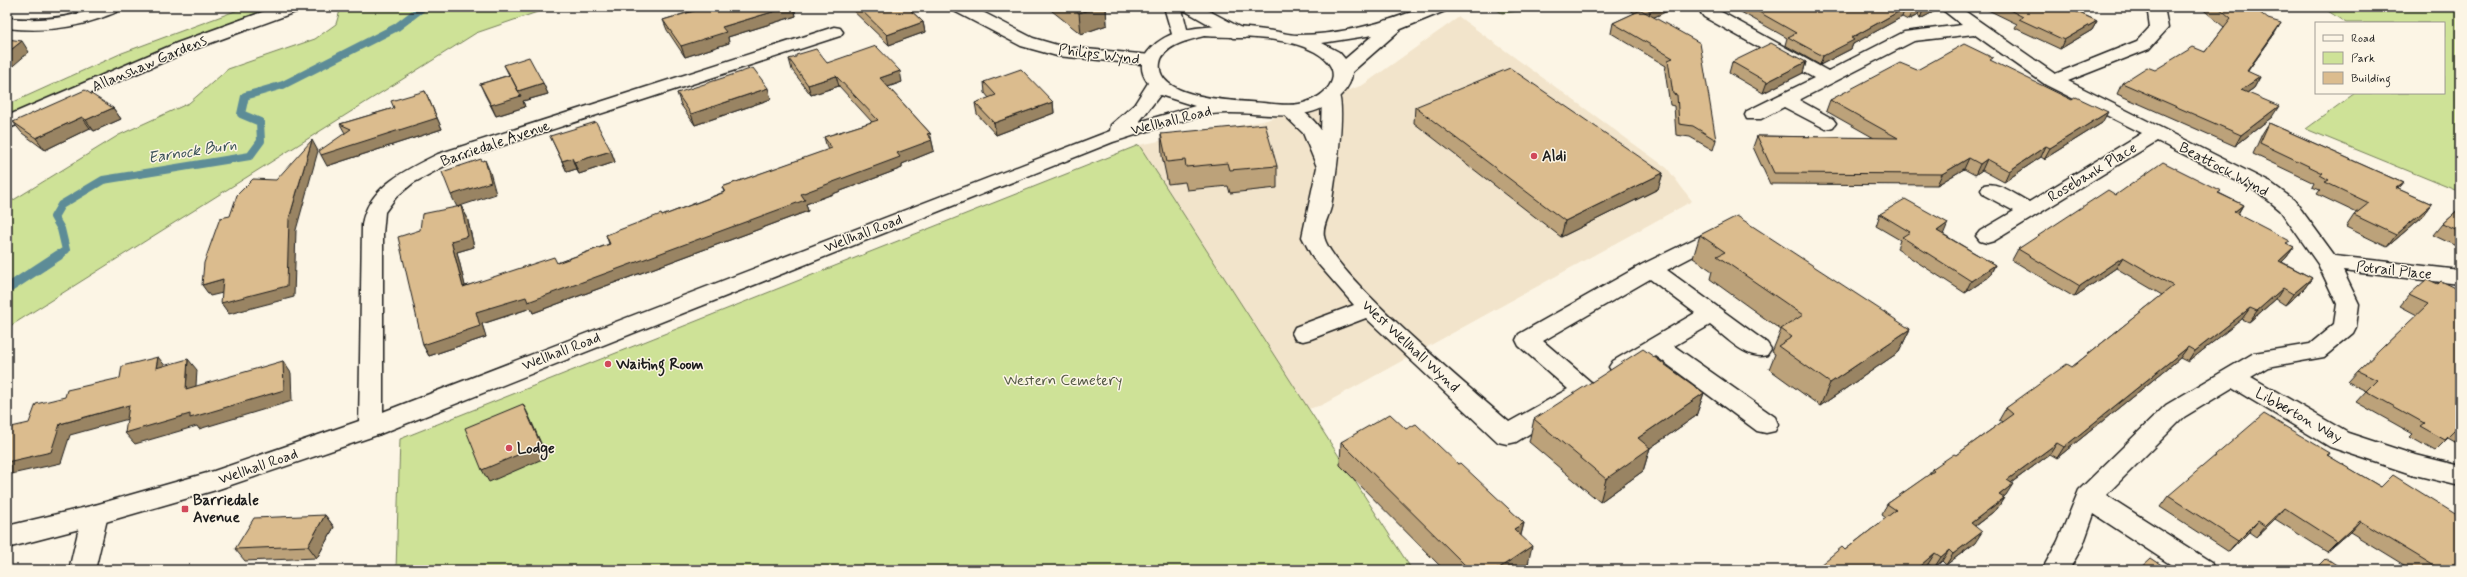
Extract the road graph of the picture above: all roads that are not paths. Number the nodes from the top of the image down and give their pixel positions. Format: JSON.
{"nodes":[{"id":1,"x":114,"y":7,"type":"edge"},
{"id":2,"x":292,"y":7,"type":"edge"},
{"id":3,"x":960,"y":7,"type":"edge"},
{"id":4,"x":1173,"y":7,"type":"edge"},
{"id":5,"x":1189,"y":7,"type":"edge"},
{"id":6,"x":1439,"y":7,"type":"edge"},
{"id":7,"x":1948,"y":7,"type":"edge"},
{"id":8,"x":2152,"y":7,"type":"edge"},
{"id":9,"x":1710,"y":13,"type":"dead end"},
{"id":10,"x":7,"y":23,"type":"edge"},
{"id":11,"x":1395,"y":26,"type":"junction"},
{"id":12,"x":1977,"y":28,"type":"junction"},
{"id":13,"x":834,"y":32,"type":"dead end"},
{"id":14,"x":1240,"y":34,"type":"junction"},
{"id":15,"x":1180,"y":37,"type":"junction"},
{"id":16,"x":1295,"y":40,"type":"junction"},
{"id":17,"x":1151,"y":60,"type":"junction"},
{"id":18,"x":1344,"y":69,"type":"junction"},
{"id":19,"x":1826,"y":77,"type":"junction"},
{"id":20,"x":2053,"y":81,"type":"junction"},
{"id":21,"x":1157,"y":84,"type":"junction"},
{"id":22,"x":1331,"y":97,"type":"junction"},
{"id":23,"x":1784,"y":99,"type":"junction"},
{"id":24,"x":1236,"y":105,"type":"junction"},
{"id":25,"x":1288,"y":110,"type":"junction"},
{"id":26,"x":1754,"y":115,"type":"dead end"},
{"id":27,"x":7,"y":123,"type":"edge"},
{"id":28,"x":1826,"y":123,"type":"dead end"},
{"id":29,"x":2156,"y":133,"type":"junction"},
{"id":30,"x":1106,"y":138,"type":"junction"},
{"id":31,"x":1327,"y":167,"type":"junction"},
{"id":32,"x":1991,"y":190,"type":"dead end"},
{"id":33,"x":2028,"y":211,"type":"junction"},
{"id":34,"x":1725,"y":231,"type":"edge"},
{"id":35,"x":1987,"y":236,"type":"dead end"},
{"id":36,"x":2328,"y":262,"type":"junction"},
{"id":37,"x":1651,"y":269,"type":"junction"},
{"id":38,"x":2460,"y":277,"type":"edge"},
{"id":39,"x":1369,"y":308,"type":"junction"},
{"id":40,"x":1711,"y":314,"type":"junction"},
{"id":41,"x":1304,"y":333,"type":"dead end"},
{"id":42,"x":1657,"y":345,"type":"junction"},
{"id":43,"x":1759,"y":349,"type":"dead end"},
{"id":44,"x":2232,"y":377,"type":"junction"},
{"id":45,"x":1584,"y":389,"type":"junction"},
{"id":46,"x":1766,"y":424,"type":"dead end"},
{"id":47,"x":371,"y":427,"type":"junction"},
{"id":48,"x":2460,"y":476,"type":"edge"},
{"id":49,"x":2088,"y":497,"type":"junction"},
{"id":50,"x":95,"y":515,"type":"junction"},
{"id":51,"x":7,"y":537,"type":"edge"},
{"id":52,"x":82,"y":570,"type":"edge"},
{"id":53,"x":2055,"y":570,"type":"edge"},
{"id":54,"x":2201,"y":570,"type":"edge"}],
"edges":[{"from":1,"to":10,"type":"street"},
{"from":2,"to":27,"type":"street","name":"Allanshaw Gardens"},
{"from":3,"to":17,"type":"street","name":"Philips Wynd"},
{"from":4,"to":15,"type":"street"},
{"from":5,"to":14,"type":"street"},
{"from":6,"to":11,"type":"street"},
{"from":7,"to":12,"type":"street","name":"Beattock Wynd"},
{"from":8,"to":20,"type":"street"},
{"from":9,"to":19,"type":"street"},
{"from":11,"to":16,"type":"street"},
{"from":11,"to":18,"type":"street"},
{"from":12,"to":19,"type":"street"},
{"from":12,"to":20,"type":"street","name":"Beattock Wynd"},
{"from":13,"to":47,"type":"street","name":"Barriedale Avenue"},
{"from":14,"to":15,"type":"street"},
{"from":14,"to":16,"type":"street"},
{"from":15,"to":17,"type":"street"},
{"from":16,"to":18,"type":"street"},
{"from":17,"to":21,"type":"street"},
{"from":18,"to":22,"type":"street"},
{"from":19,"to":23,"type":"street"},
{"from":20,"to":29,"type":"street","name":"Beattock Wynd"},
{"from":21,"to":24,"type":"street","name":"Wellhall Road"},
{"from":21,"to":30,"type":"street","name":"Wellhall Road"},
{"from":22,"to":25,"type":"street","name":"Wellhall Road"},
{"from":22,"to":31,"type":"street","name":"West Wellhall Wynd"},
{"from":23,"to":26,"type":"street"},
{"from":23,"to":28,"type":"street"},
{"from":24,"to":25,"type":"street","name":"Wellhall Road"},
{"from":24,"to":30,"type":"street","name":"Wellhall Road"},
{"from":25,"to":31,"type":"street"},
{"from":29,"to":33,"type":"street","name":"Rosebank Place"},
{"from":29,"to":36,"type":"street","name":"Beattock Wynd"},
{"from":30,"to":47,"type":"street","name":"Wellhall Road"},
{"from":31,"to":39,"type":"street","name":"West Wellhall Wynd"},
{"from":32,"to":33,"type":"street"},
{"from":33,"to":35,"type":"street","name":"Rosebank Place"},
{"from":34,"to":37,"type":"street"},
{"from":36,"to":38,"type":"street","name":"Potrail Place"},
{"from":36,"to":44,"type":"street","name":"Beattock Wynd"},
{"from":37,"to":40,"type":"street"},
{"from":37,"to":45,"type":"street"},
{"from":39,"to":41,"type":"street"},
{"from":39,"to":45,"type":"street","name":"West Wellhall Wynd"},
{"from":40,"to":42,"type":"street","name":"West Wellhall Wynd"},
{"from":40,"to":43,"type":"street"},
{"from":42,"to":45,"type":"street","name":"West Wellhall Wynd"},
{"from":42,"to":46,"type":"street"},
{"from":44,"to":48,"type":"street","name":"Libberton Way"},
{"from":44,"to":49,"type":"street","name":"Beattock Wynd"},
{"from":47,"to":50,"type":"street","name":"Wellhall Road"},
{"from":49,"to":53,"type":"street","name":"Beattock Wynd"},
{"from":49,"to":54,"type":"street"},
{"from":50,"to":51,"type":"street","name":"Wellhall Road"},
{"from":50,"to":52,"type":"street"}]}
